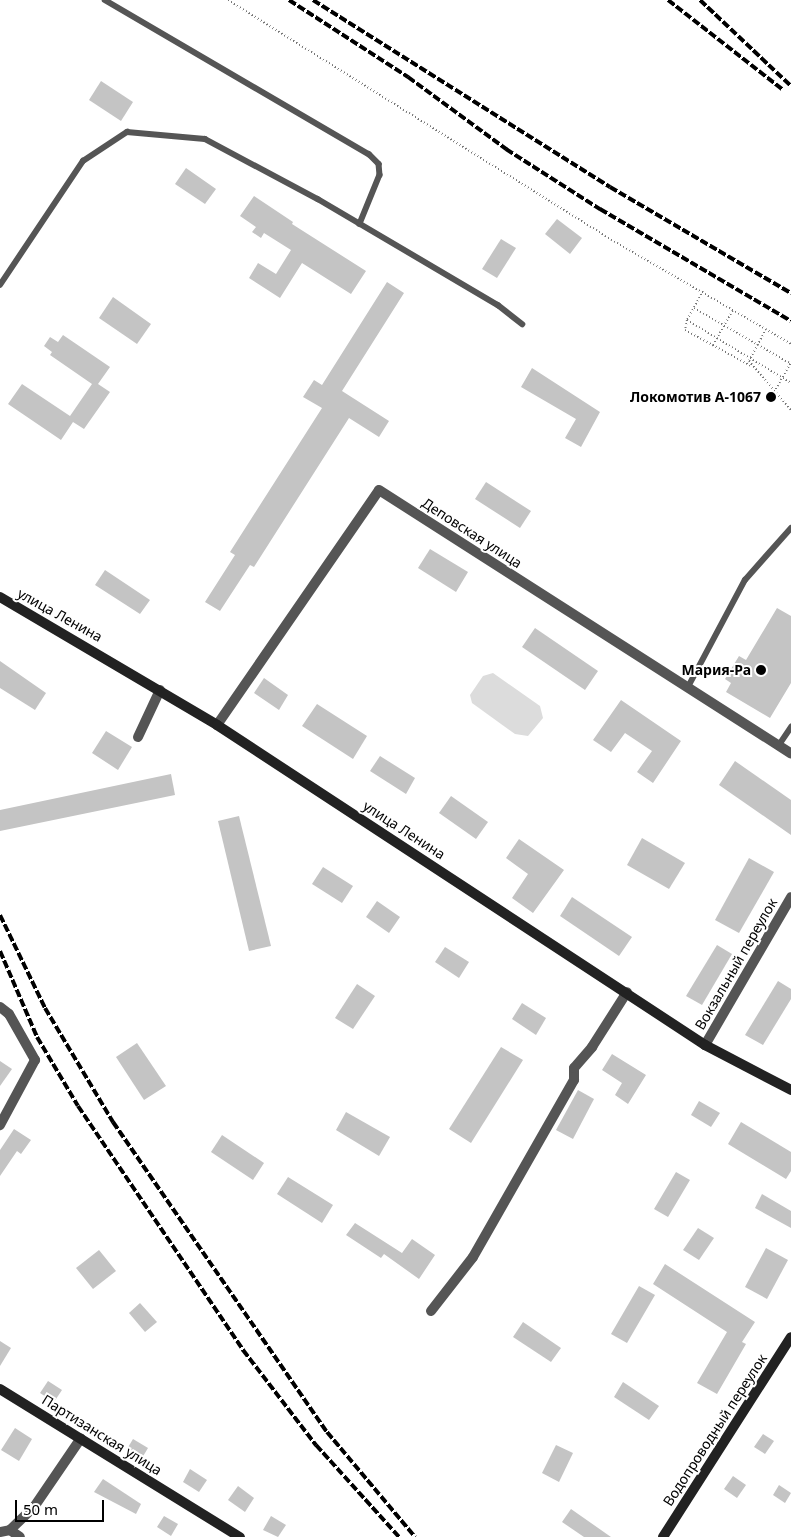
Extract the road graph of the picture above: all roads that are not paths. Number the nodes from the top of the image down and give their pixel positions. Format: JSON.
{"nodes":[{"id":1,"x":105,"y":0,"type":"edge"},
{"id":2,"x":360,"y":224,"type":"junction"},
{"id":3,"x":0,"y":285,"type":"edge"},
{"id":4,"x":522,"y":324,"type":"dead end"},
{"id":5,"x":791,"y":528,"type":"edge"},
{"id":6,"x":0,"y":597,"type":"edge"},
{"id":7,"x":688,"y":688,"type":"junction"},
{"id":8,"x":160,"y":690,"type":"junction"},
{"id":9,"x":217,"y":725,"type":"junction"},
{"id":10,"x":791,"y":727,"type":"edge"},
{"id":11,"x":138,"y":737,"type":"dead end"},
{"id":12,"x":779,"y":745,"type":"junction"},
{"id":13,"x":791,"y":753,"type":"edge"},
{"id":14,"x":791,"y":897,"type":"edge"},
{"id":15,"x":626,"y":992,"type":"junction"},
{"id":16,"x":0,"y":1007,"type":"edge"},
{"id":17,"x":705,"y":1044,"type":"junction"},
{"id":18,"x":791,"y":1090,"type":"edge"},
{"id":19,"x":0,"y":1124,"type":"edge"},
{"id":20,"x":431,"y":1311,"type":"dead end"},
{"id":21,"x":791,"y":1337,"type":"edge"},
{"id":22,"x":0,"y":1388,"type":"edge"},
{"id":23,"x":81,"y":1438,"type":"junction"},
{"id":24,"x":5,"y":1531,"type":"edge"},
{"id":25,"x":20,"y":1537,"type":"edge"},
{"id":26,"x":240,"y":1537,"type":"edge"},
{"id":27,"x":663,"y":1537,"type":"edge"}],
"edges":[{"from":1,"to":2,"type":"lane"},
{"from":2,"to":3,"type":"lane"},
{"from":2,"to":4,"type":"lane"},
{"from":5,"to":7,"type":"lane"},
{"from":6,"to":8,"type":"main road","name":"улица Ленина"},
{"from":7,"to":9,"type":"street","name":"Деповская улица"},
{"from":7,"to":12,"type":"street","name":"Деповская улица"},
{"from":8,"to":9,"type":"main road","name":"улица Ленина"},
{"from":8,"to":11,"type":"street"},
{"from":9,"to":15,"type":"main road","name":"улица Ленина"},
{"from":10,"to":12,"type":"lane"},
{"from":12,"to":13,"type":"street","name":"Деповская улица"},
{"from":14,"to":17,"type":"street","name":"Вокзальный переулок"},
{"from":15,"to":17,"type":"main road","name":"улица Ленина"},
{"from":15,"to":20,"type":"street"},
{"from":16,"to":19,"type":"street"},
{"from":17,"to":18,"type":"main road","name":"улица Ленина"},
{"from":21,"to":27,"type":"main road","name":"Водопроводный переулок"},
{"from":22,"to":23,"type":"main road","name":"Партизанская улица"},
{"from":23,"to":24,"type":"street"},
{"from":23,"to":26,"type":"main road","name":"Партизанская улица"},
{"from":24,"to":25,"type":"street"}]}
